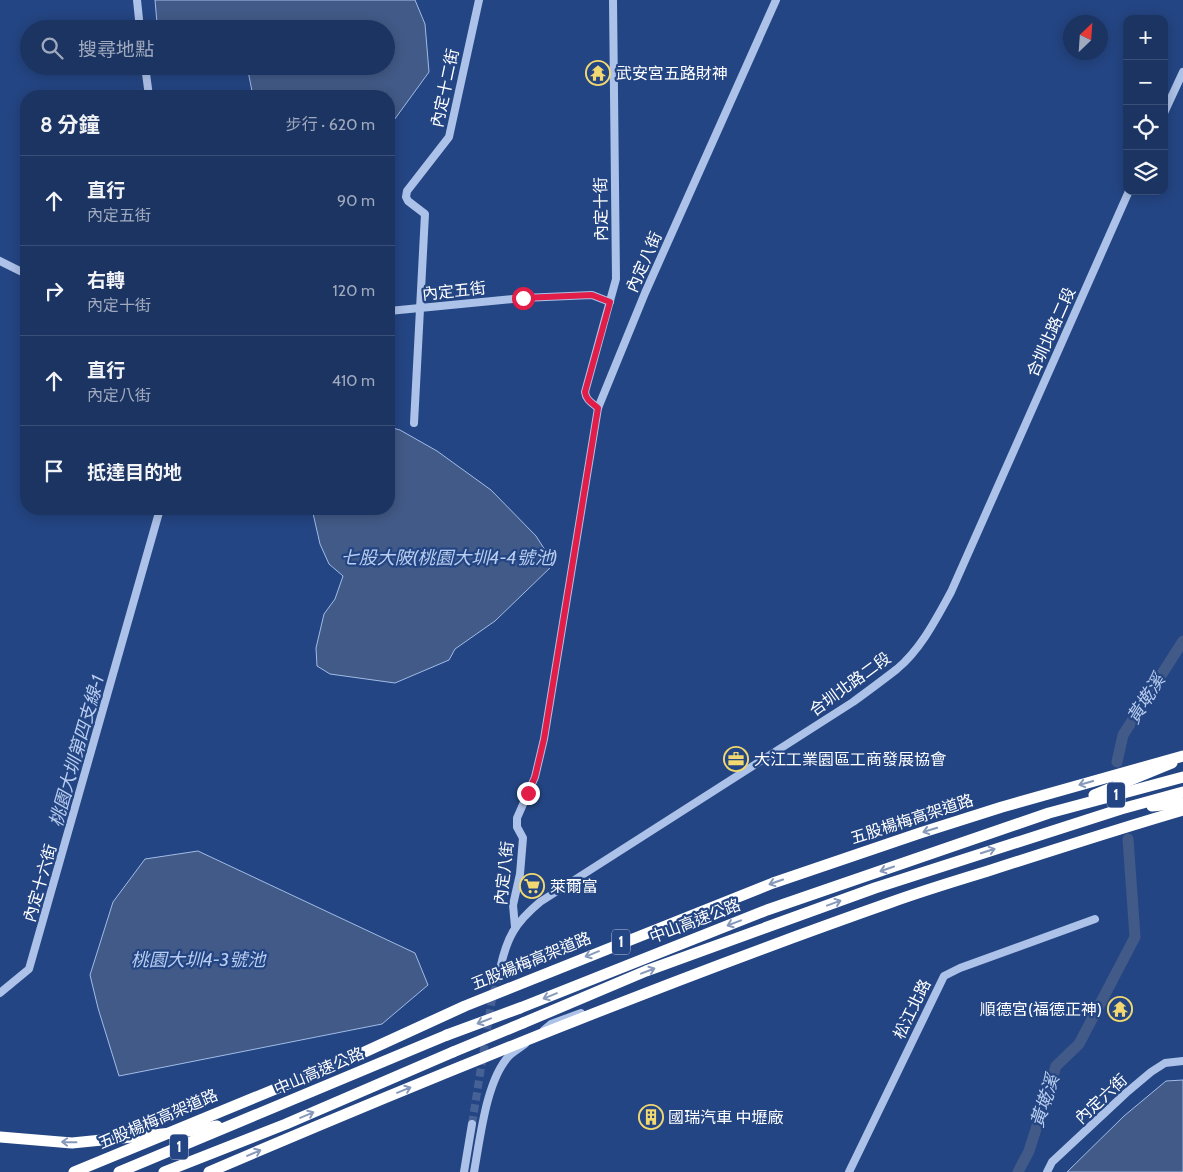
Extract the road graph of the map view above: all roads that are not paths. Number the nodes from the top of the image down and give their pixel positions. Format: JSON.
{"nodes":[{"id":1,"x":137,"y":0,"type":"edge"},
{"id":2,"x":479,"y":0,"type":"edge"},
{"id":3,"x":614,"y":0,"type":"edge"},
{"id":4,"x":776,"y":0,"type":"edge"},
{"id":5,"x":139,"y":20,"type":"edge"},
{"id":6,"x":1183,"y":72,"type":"edge"},
{"id":7,"x":146,"y":75,"type":"edge"},
{"id":8,"x":148,"y":90,"type":"edge"},
{"id":9,"x":1168,"y":105,"type":"edge"},
{"id":10,"x":1127,"y":195,"type":"edge"},
{"id":11,"x":0,"y":261,"type":"edge"},
{"id":12,"x":20,"y":271,"type":"edge"},
{"id":13,"x":610,"y":302,"type":"junction"},
{"id":14,"x":420,"y":309,"type":"junction"},
{"id":15,"x":395,"y":311,"type":"edge"},
{"id":16,"x":598,"y":408,"type":"junction"},
{"id":17,"x":414,"y":423,"type":"dead end"},
{"id":18,"x":158,"y":515,"type":"edge"},
{"id":19,"x":1183,"y":757,"type":"edge"},
{"id":20,"x":1183,"y":777,"type":"edge"},
{"id":21,"x":1183,"y":792,"type":"edge"},
{"id":22,"x":1183,"y":803,"type":"edge"},
{"id":23,"x":1121,"y":809,"type":"junction"},
{"id":24,"x":1183,"y":810,"type":"edge"},
{"id":25,"x":1049,"y":813,"type":"junction"},
{"id":26,"x":1183,"y":816,"type":"edge"},
{"id":27,"x":1095,"y":919,"type":"dead end"},
{"id":28,"x":515,"y":927,"type":"junction"},
{"id":29,"x":500,"y":969,"type":"tunnel mouth"},
{"id":30,"x":0,"y":993,"type":"edge"},
{"id":31,"x":1183,"y":1061,"type":"edge"},
{"id":32,"x":238,"y":1122,"type":"junction"},
{"id":33,"x":472,"y":1124,"type":"tunnel mouth"},
{"id":34,"x":0,"y":1137,"type":"edge"},
{"id":35,"x":74,"y":1172,"type":"edge"},
{"id":36,"x":119,"y":1172,"type":"edge"},
{"id":37,"x":164,"y":1172,"type":"edge"},
{"id":38,"x":209,"y":1172,"type":"edge"},
{"id":39,"x":464,"y":1172,"type":"edge"},
{"id":40,"x":474,"y":1172,"type":"edge"},
{"id":41,"x":849,"y":1172,"type":"edge"},
{"id":42,"x":1047,"y":1172,"type":"edge"}],
"edges":[{"from":1,"to":5,"type":"street"},
{"from":2,"to":14,"type":"street","name":"內定十二街"},
{"from":3,"to":13,"type":"street","name":"內定十街"},
{"from":4,"to":16,"type":"street","name":"內定八街"},
{"from":6,"to":9,"type":"street"},
{"from":7,"to":8,"type":"street"},
{"from":10,"to":28,"type":"street","name":"合圳北路二段"},
{"from":11,"to":12,"type":"street"},
{"from":13,"to":14,"type":"street","name":"內定五街"},
{"from":13,"to":16,"type":"street","name":"內定十街"},
{"from":14,"to":15,"type":"street","name":"內定五街"},
{"from":14,"to":17,"type":"street"},
{"from":16,"to":28,"type":"street","name":"內定八街"},
{"from":18,"to":30,"type":"street","name":"內定十六街"},
{"from":19,"to":25,"type":"highway"},
{"from":19,"to":35,"type":"highway","name":"五股楊梅高架道路","number":"1","one_way":true,"bridge":true},
{"from":20,"to":25,"type":"highway","name":"中山高速公路","number":"1"},
{"from":21,"to":23,"type":"highway","name":"中山高速公路","number":"1"},
{"from":22,"to":23,"type":"highway"},
{"from":37,"to":23,"type":"highway","name":"中山高速公路","number":"1","one_way":true,"bridge":true},
{"from":38,"to":24,"type":"highway","number":"1","one_way":true,"bridge":true},
{"from":25,"to":32,"type":"highway","name":"中山高速公路","number":"1","one_way":true,"bridge":true},
{"from":26,"to":40,"type":"street"},
{"from":27,"to":41,"type":"street","name":"松江北路"},
{"from":28,"to":29,"type":"street","name":"合圳北路二段"},
{"from":31,"to":42,"type":"street","name":"內定六街"},
{"from":32,"to":34,"type":"highway","one_way":true},
{"from":32,"to":36,"type":"highway","name":"中山高速公路","number":"1"},
{"from":33,"to":39,"type":"street"}]}
